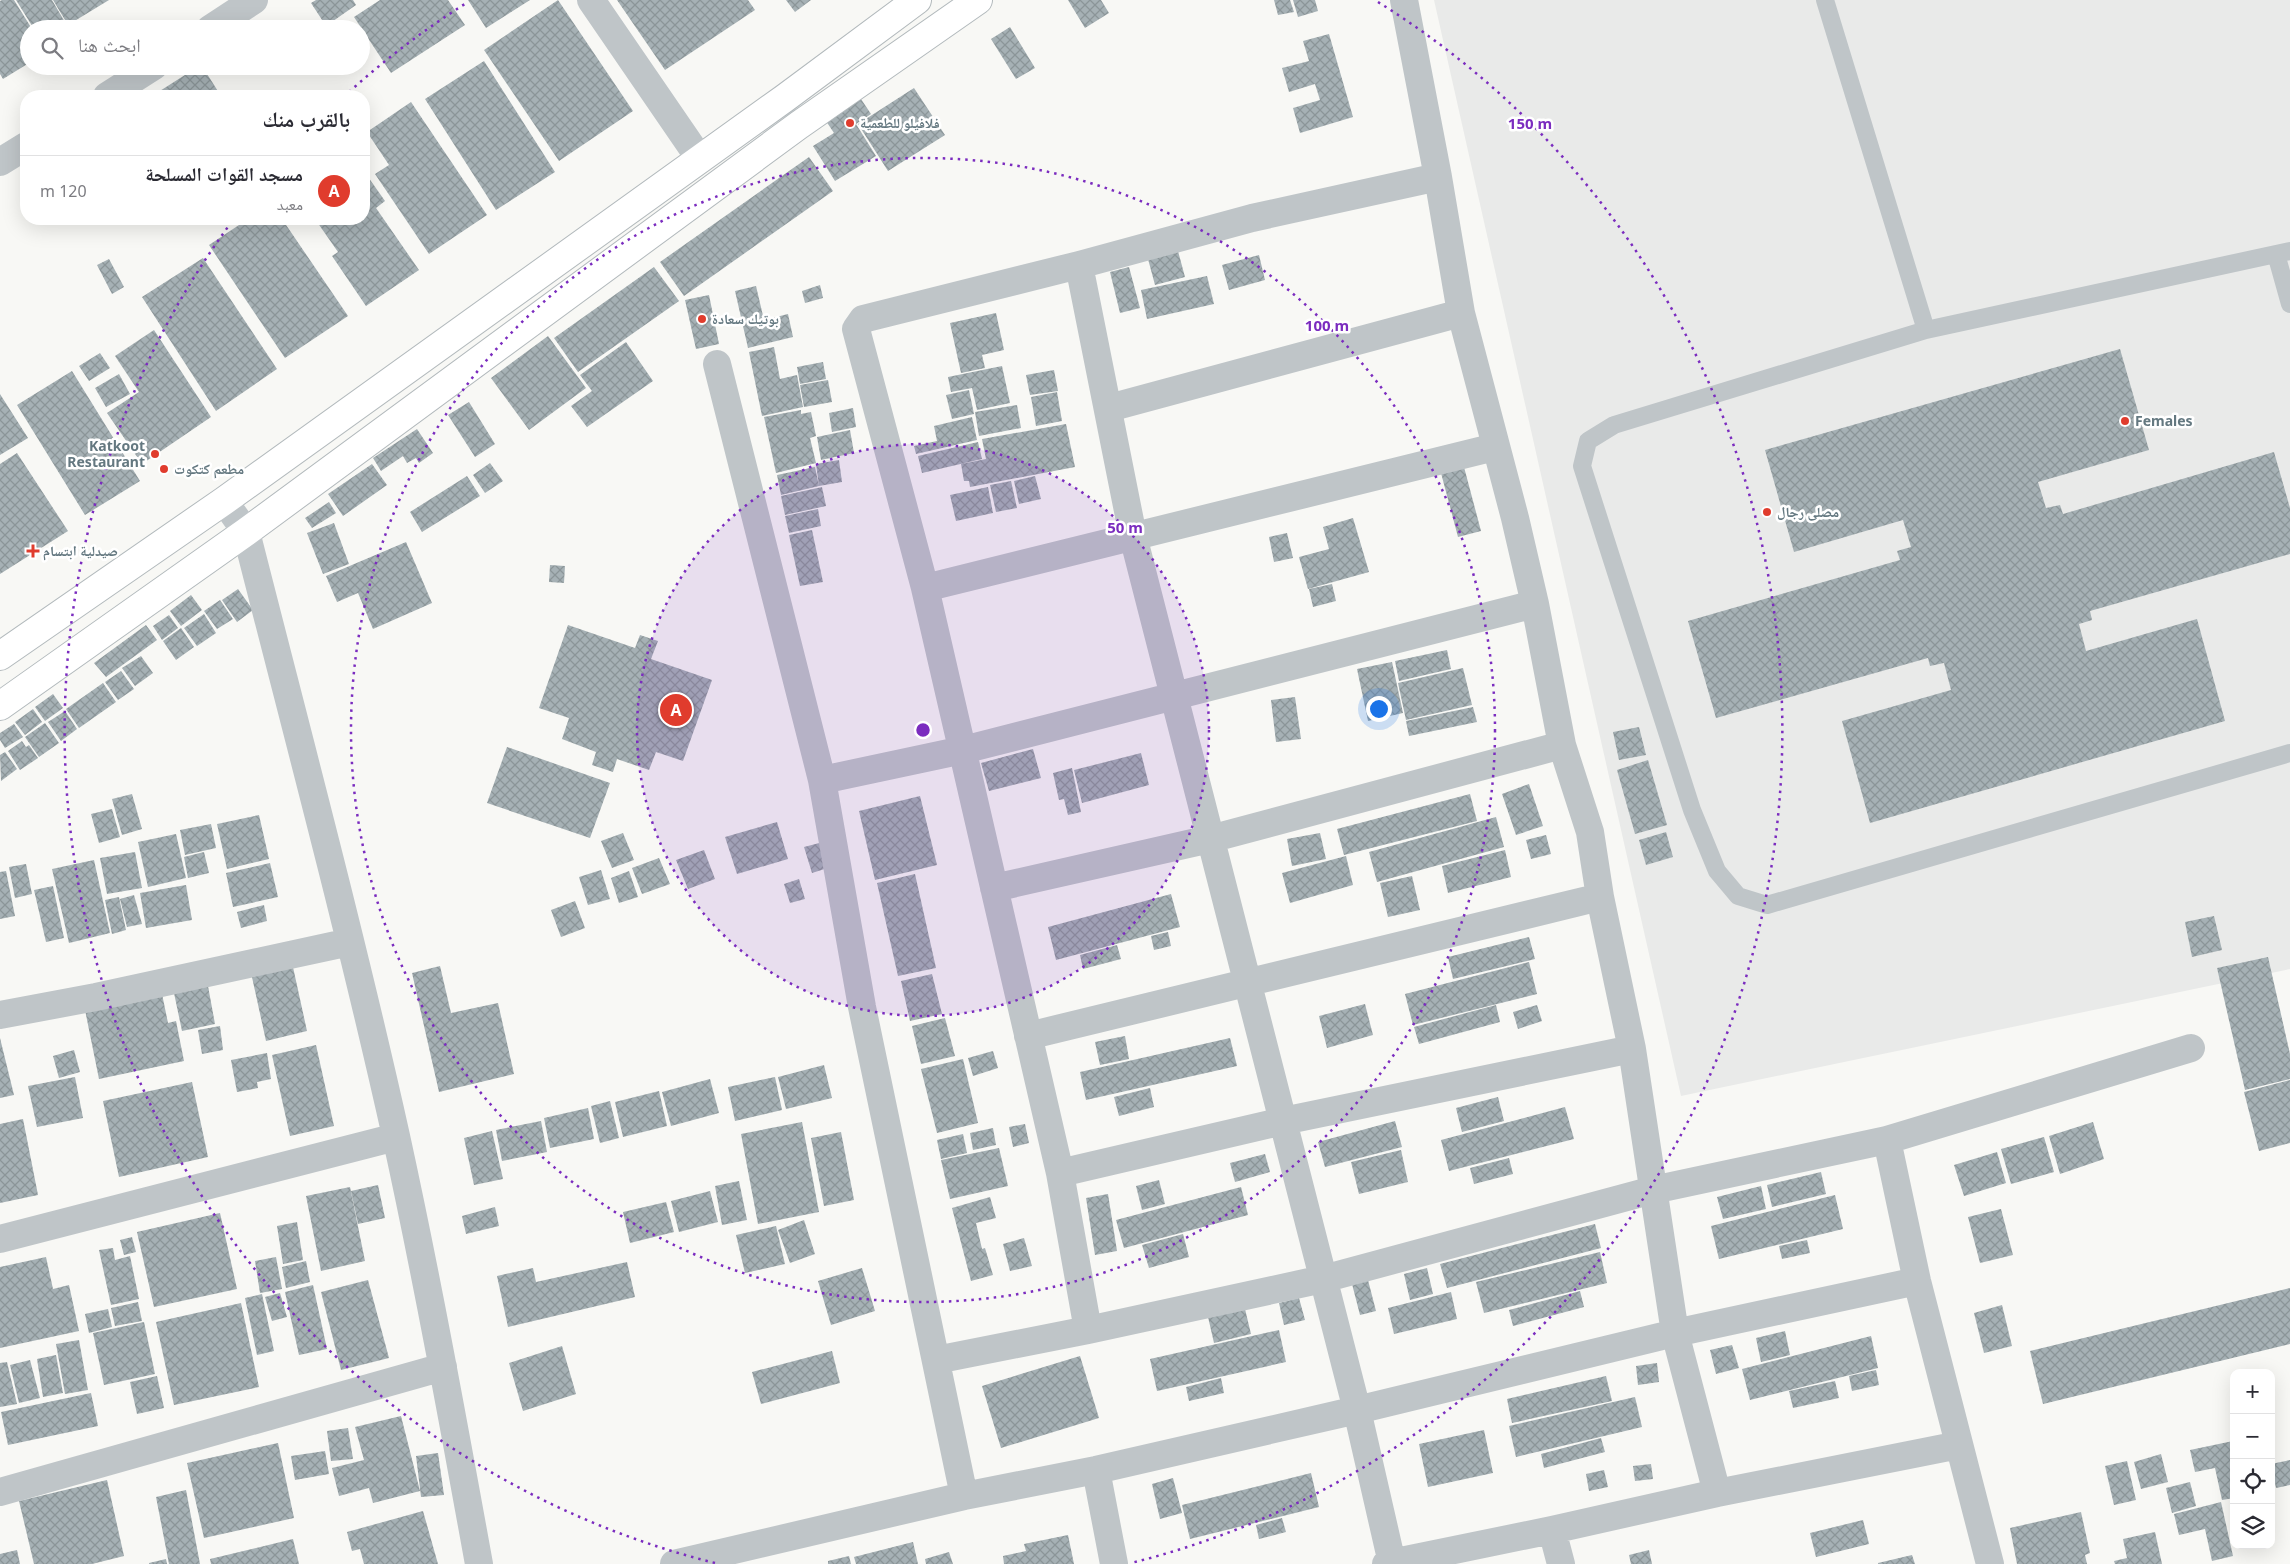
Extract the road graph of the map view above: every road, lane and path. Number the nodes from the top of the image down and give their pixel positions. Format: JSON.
{"nodes":[{"id":1,"x":254,"y":0,"type":"edge"},
{"id":2,"x":591,"y":0,"type":"edge"},
{"id":3,"x":917,"y":0,"type":"edge"},
{"id":4,"x":978,"y":0,"type":"edge"},
{"id":5,"x":1404,"y":0,"type":"edge"},
{"id":6,"x":1825,"y":0,"type":"edge"},
{"id":7,"x":224,"y":20,"type":"edge"},
{"id":8,"x":140,"y":75,"type":"edge"},
{"id":9,"x":116,"y":90,"type":"edge"},
{"id":10,"x":20,"y":150,"type":"edge"},
{"id":11,"x":700,"y":159,"type":"junction"},
{"id":12,"x":0,"y":162,"type":"edge"},
{"id":13,"x":1438,"y":177,"type":"junction"},
{"id":14,"x":2283,"y":252,"type":"edge"},
{"id":15,"x":1079,"y":265,"type":"junction"},
{"id":16,"x":2290,"y":304,"type":"edge"},
{"id":17,"x":1461,"y":313,"type":"junction"},
{"id":18,"x":1926,"y":330,"type":"junction"},
{"id":19,"x":717,"y":364,"type":"dead end"},
{"id":20,"x":1109,"y":408,"type":"junction"},
{"id":21,"x":1495,"y":448,"type":"junction"},
{"id":22,"x":224,"y":501,"type":"junction"},
{"id":23,"x":246,"y":532,"type":"junction"},
{"id":24,"x":1133,"y":536,"type":"junction"},
{"id":25,"x":925,"y":588,"type":"junction"},
{"id":26,"x":1535,"y":604,"type":"junction"},
{"id":27,"x":0,"y":656,"type":"edge"},
{"id":28,"x":1174,"y":696,"type":"junction"},
{"id":29,"x":0,"y":706,"type":"edge"},
{"id":30,"x":1562,"y":745,"type":"junction"},
{"id":31,"x":963,"y":750,"type":"junction"},
{"id":32,"x":2290,"y":753,"type":"edge"},
{"id":33,"x":822,"y":780,"type":"junction"},
{"id":34,"x":1210,"y":839,"type":"junction"},
{"id":35,"x":994,"y":888,"type":"junction"},
{"id":36,"x":1600,"y":897,"type":"junction"},
{"id":37,"x":350,"y":942,"type":"junction"},
{"id":38,"x":1248,"y":983,"type":"junction"},
{"id":39,"x":0,"y":1015,"type":"edge"},
{"id":40,"x":1028,"y":1036,"type":"junction"},
{"id":41,"x":2191,"y":1048,"type":"dead end"},
{"id":42,"x":1632,"y":1050,"type":"junction"},
{"id":43,"x":1283,"y":1121,"type":"junction"},
{"id":44,"x":396,"y":1137,"type":"junction"},
{"id":45,"x":1887,"y":1140,"type":"junction"},
{"id":46,"x":1060,"y":1173,"type":"junction"},
{"id":47,"x":1653,"y":1190,"type":"junction"},
{"id":48,"x":0,"y":1239,"type":"edge"},
{"id":49,"x":1323,"y":1279,"type":"junction"},
{"id":50,"x":1917,"y":1281,"type":"junction"},
{"id":51,"x":1088,"y":1330,"type":"junction"},
{"id":52,"x":1675,"y":1333,"type":"junction"},
{"id":53,"x":936,"y":1360,"type":"junction"},
{"id":54,"x":443,"y":1368,"type":"junction"},
{"id":55,"x":1357,"y":1410,"type":"junction"},
{"id":56,"x":1959,"y":1446,"type":"junction"},
{"id":57,"x":1096,"y":1470,"type":"junction"},
{"id":58,"x":0,"y":1492,"type":"edge"},
{"id":59,"x":1716,"y":1493,"type":"junction"},
{"id":60,"x":964,"y":1496,"type":"junction"},
{"id":61,"x":1552,"y":1530,"type":"junction"},
{"id":62,"x":1389,"y":1563,"type":"edge"},
{"id":63,"x":479,"y":1564,"type":"edge"},
{"id":64,"x":674,"y":1564,"type":"edge"},
{"id":65,"x":1114,"y":1564,"type":"edge"},
{"id":66,"x":1561,"y":1564,"type":"edge"},
{"id":67,"x":1990,"y":1564,"type":"edge"}],
"edges":[{"from":1,"to":7,"type":"street"},
{"from":2,"to":11,"type":"street"},
{"from":3,"to":11,"type":"main road"},
{"from":4,"to":23,"type":"main road"},
{"from":5,"to":13,"type":"street"},
{"from":6,"to":18,"type":"lane"},
{"from":8,"to":9,"type":"street"},
{"from":10,"to":12,"type":"street"},
{"from":11,"to":22,"type":"main road"},
{"from":13,"to":15,"type":"street"},
{"from":13,"to":17,"type":"street"},
{"from":14,"to":16,"type":"lane"},
{"from":14,"to":18,"type":"lane"},
{"from":15,"to":20,"type":"street"},
{"from":15,"to":25,"type":"street"},
{"from":17,"to":20,"type":"street"},
{"from":17,"to":21,"type":"street"},
{"from":18,"to":32,"type":"lane"},
{"from":19,"to":33,"type":"street"},
{"from":20,"to":24,"type":"street"},
{"from":21,"to":24,"type":"street"},
{"from":21,"to":26,"type":"street"},
{"from":22,"to":23,"type":"street"},
{"from":22,"to":27,"type":"main road"},
{"from":23,"to":29,"type":"main road"},
{"from":23,"to":37,"type":"street"},
{"from":24,"to":25,"type":"street"},
{"from":24,"to":28,"type":"street"},
{"from":25,"to":31,"type":"street"},
{"from":26,"to":28,"type":"street"},
{"from":26,"to":30,"type":"street"},
{"from":28,"to":31,"type":"street"},
{"from":28,"to":34,"type":"street"},
{"from":30,"to":34,"type":"street"},
{"from":30,"to":36,"type":"street"},
{"from":31,"to":33,"type":"street"},
{"from":31,"to":35,"type":"street"},
{"from":33,"to":53,"type":"street"},
{"from":34,"to":35,"type":"street"},
{"from":34,"to":38,"type":"street"},
{"from":35,"to":40,"type":"street"},
{"from":36,"to":38,"type":"street"},
{"from":36,"to":42,"type":"street"},
{"from":37,"to":39,"type":"street"},
{"from":37,"to":44,"type":"street"},
{"from":38,"to":40,"type":"street"},
{"from":38,"to":43,"type":"street"},
{"from":40,"to":46,"type":"street"},
{"from":41,"to":45,"type":"street"},
{"from":42,"to":43,"type":"street"},
{"from":42,"to":47,"type":"street"},
{"from":43,"to":46,"type":"street"},
{"from":43,"to":49,"type":"street"},
{"from":44,"to":48,"type":"street"},
{"from":44,"to":54,"type":"street"},
{"from":45,"to":47,"type":"street"},
{"from":45,"to":50,"type":"street"},
{"from":46,"to":51,"type":"street"},
{"from":47,"to":49,"type":"street"},
{"from":47,"to":52,"type":"street"},
{"from":49,"to":51,"type":"street"},
{"from":49,"to":55,"type":"street"},
{"from":50,"to":52,"type":"street"},
{"from":50,"to":56,"type":"street"},
{"from":51,"to":53,"type":"street"},
{"from":52,"to":55,"type":"street"},
{"from":52,"to":59,"type":"street"},
{"from":53,"to":60,"type":"street"},
{"from":54,"to":58,"type":"street"},
{"from":54,"to":63,"type":"street"},
{"from":55,"to":57,"type":"street"},
{"from":55,"to":62,"type":"street"},
{"from":56,"to":59,"type":"street"},
{"from":56,"to":67,"type":"street"},
{"from":57,"to":60,"type":"street"},
{"from":57,"to":65,"type":"street"},
{"from":59,"to":61,"type":"street"},
{"from":60,"to":64,"type":"street"},
{"from":61,"to":62,"type":"street"},
{"from":61,"to":66,"type":"street"}]}
